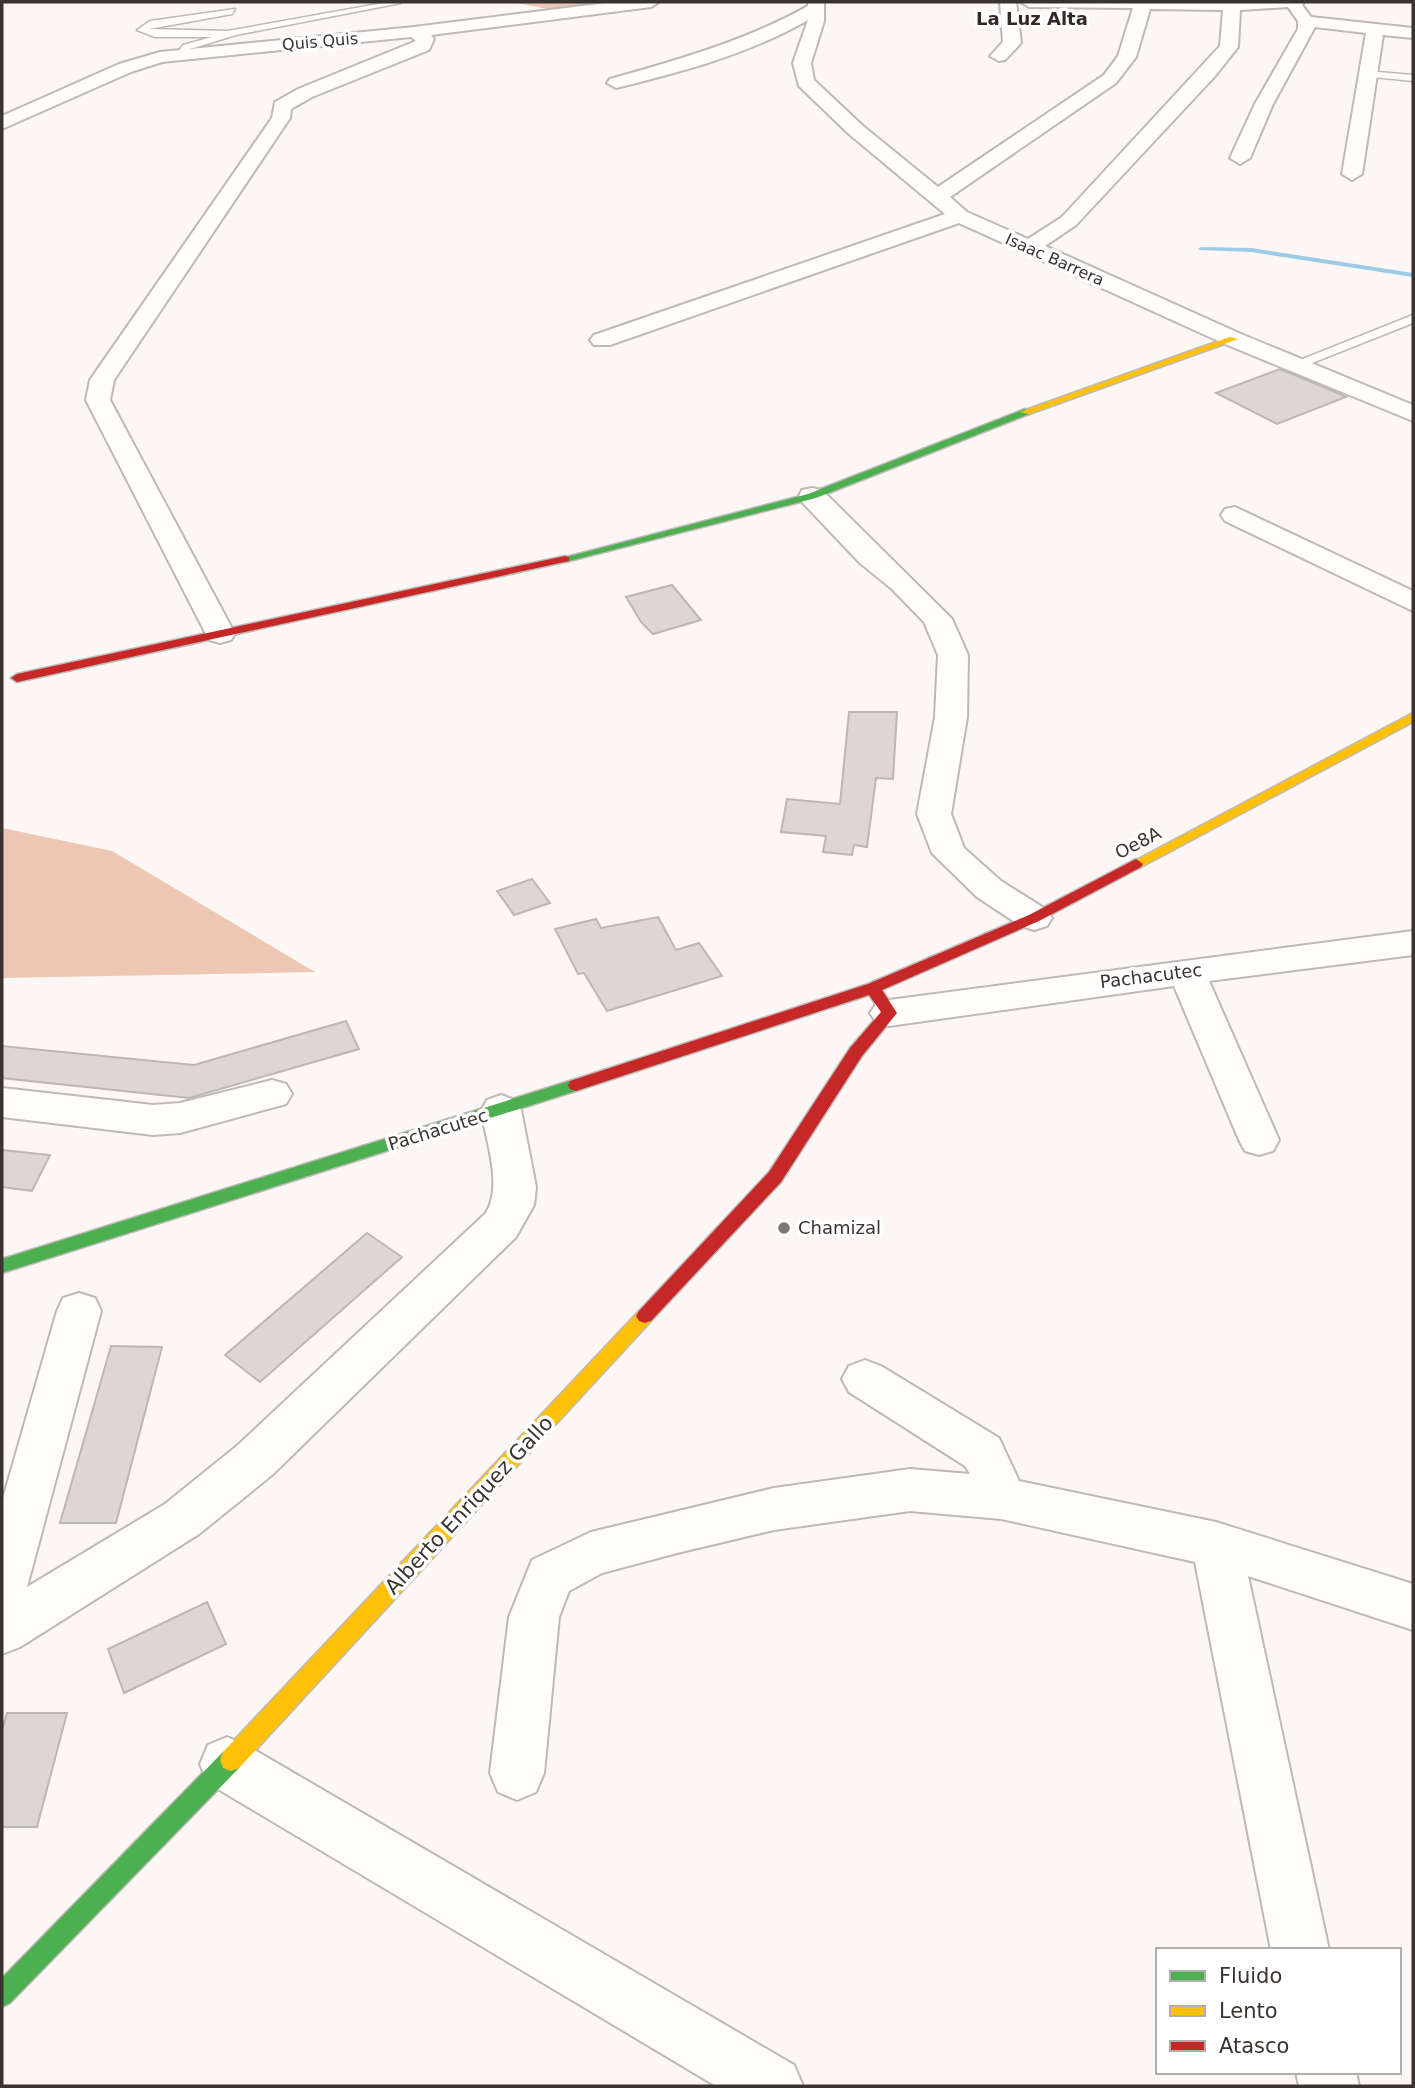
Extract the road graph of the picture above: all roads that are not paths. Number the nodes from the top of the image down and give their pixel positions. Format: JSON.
{"nodes":[{"id":1,"x":651,"y":2,"type":"edge"},
{"id":2,"x":1008,"y":2,"type":"edge"},
{"id":3,"x":1029,"y":2,"type":"edge"},
{"id":4,"x":1294,"y":2,"type":"edge"},
{"id":5,"x":397,"y":3,"type":"edge"},
{"id":6,"x":1143,"y":4,"type":"junction"},
{"id":7,"x":816,"y":5,"type":"edge"},
{"id":8,"x":1232,"y":5,"type":"junction"},
{"id":9,"x":232,"y":11,"type":"dead end"},
{"id":10,"x":1307,"y":21,"type":"junction"},
{"id":11,"x":1376,"y":27,"type":"junction"},
{"id":12,"x":414,"y":32,"type":"junction"},
{"id":13,"x":231,"y":33,"type":"junction"},
{"id":14,"x":1413,"y":33,"type":"edge"},
{"id":15,"x":182,"y":54,"type":"junction"},
{"id":16,"x":999,"y":56,"type":"dead end"},
{"id":17,"x":1366,"y":74,"type":"junction"},
{"id":18,"x":1413,"y":78,"type":"edge"},
{"id":19,"x":616,"y":83,"type":"dead end"},
{"id":20,"x":2,"y":123,"type":"edge"},
{"id":21,"x":1240,"y":158,"type":"dead end"},
{"id":22,"x":1352,"y":174,"type":"dead end"},
{"id":23,"x":934,"y":196,"type":"junction"},
{"id":24,"x":960,"y":216,"type":"junction"},
{"id":25,"x":1030,"y":247,"type":"junction"},
{"id":26,"x":1413,"y":318,"type":"edge"},
{"id":27,"x":1233,"y":339,"type":"junction"},
{"id":28,"x":602,"y":340,"type":"dead end"},
{"id":29,"x":1297,"y":364,"type":"junction"},
{"id":30,"x":1413,"y":414,"type":"edge"},
{"id":31,"x":812,"y":496,"type":"junction"},
{"id":32,"x":1235,"y":515,"type":"dead end"},
{"id":33,"x":1413,"y":602,"type":"edge"},
{"id":34,"x":220,"y":634,"type":"junction"},
{"id":35,"x":17,"y":678,"type":"dead end"},
{"id":36,"x":1413,"y":717,"type":"edge"},
{"id":37,"x":1034,"y":918,"type":"junction"},
{"id":38,"x":1413,"y":943,"type":"edge"},
{"id":39,"x":1186,"y":971,"type":"junction"},
{"id":40,"x":881,"y":1000,"type":"junction"},
{"id":41,"x":272,"y":1094,"type":"dead end"},
{"id":42,"x":2,"y":1103,"type":"edge"},
{"id":43,"x":501,"y":1110,"type":"junction"},
{"id":44,"x":1259,"y":1140,"type":"dead end"},
{"id":45,"x":2,"y":1266,"type":"edge"},
{"id":46,"x":79,"y":1311,"type":"dead end"},
{"id":47,"x":865,"y":1379,"type":"dead end"},
{"id":48,"x":1001,"y":1498,"type":"junction"},
{"id":49,"x":1216,"y":1544,"type":"junction"},
{"id":50,"x":2,"y":1588,"type":"edge"},
{"id":51,"x":1413,"y":1607,"type":"edge"},
{"id":52,"x":2,"y":1630,"type":"edge"},
{"id":53,"x":227,"y":1764,"type":"junction"},
{"id":54,"x":517,"y":1773,"type":"dead end"},
{"id":55,"x":1300,"y":1948,"type":"edge"},
{"id":56,"x":2,"y":1995,"type":"edge"},
{"id":57,"x":773,"y":2086,"type":"edge"}],
"edges":[{"from":1,"to":12,"type":"street","name":"Quis Quis"},
{"from":2,"to":16,"type":"street"},
{"from":3,"to":6,"type":"street"},
{"from":4,"to":8,"type":"street"},
{"from":4,"to":10,"type":"street"},
{"from":5,"to":13,"type":"lane"},
{"from":6,"to":8,"type":"street"},
{"from":6,"to":23,"type":"street"},
{"from":7,"to":19,"type":"street"},
{"from":7,"to":23,"type":"street","name":"Isaac Barrera"},
{"from":8,"to":25,"type":"street"},
{"from":9,"to":13,"type":"lane"},
{"from":10,"to":11,"type":"street"},
{"from":10,"to":21,"type":"street"},
{"from":11,"to":14,"type":"street"},
{"from":11,"to":17,"type":"street"},
{"from":12,"to":15,"type":"street","name":"Quis Quis"},
{"from":12,"to":34,"type":"street"},
{"from":13,"to":15,"type":"lane"},
{"from":15,"to":20,"type":"street","name":"Quis Quis"},
{"from":17,"to":18,"type":"lane"},
{"from":17,"to":22,"type":"street"},
{"from":23,"to":24,"type":"street","name":"Isaac Barrera"},
{"from":24,"to":25,"type":"street","name":"Isaac Barrera"},
{"from":24,"to":28,"type":"street"},
{"from":25,"to":27,"type":"street","name":"Isaac Barrera"},
{"from":26,"to":29,"type":"lane"},
{"from":27,"to":29,"type":"street","name":"Isaac Barrera"},
{"from":27,"to":31,"type":"street"},
{"from":29,"to":30,"type":"street","name":"Isaac Barrera"},
{"from":31,"to":34,"type":"street"},
{"from":31,"to":37,"type":"street"},
{"from":32,"to":33,"type":"street"},
{"from":34,"to":35,"type":"street"},
{"from":36,"to":37,"type":"street","name":"Oe8A"},
{"from":37,"to":40,"type":"street","name":"Oe8A"},
{"from":38,"to":39,"type":"street","name":"Pachacutec"},
{"from":39,"to":40,"type":"street","name":"Pachacutec"},
{"from":39,"to":44,"type":"street"},
{"from":40,"to":43,"type":"street","name":"Pachacutec"},
{"from":40,"to":53,"type":"street","name":"Alberto Enriquez Gallo"},
{"from":41,"to":42,"type":"street"},
{"from":43,"to":45,"type":"street","name":"Pachacutec"},
{"from":43,"to":52,"type":"street"},
{"from":46,"to":50,"type":"street"},
{"from":47,"to":48,"type":"street"},
{"from":48,"to":49,"type":"street"},
{"from":48,"to":54,"type":"street"},
{"from":49,"to":51,"type":"street"},
{"from":49,"to":55,"type":"street"},
{"from":53,"to":56,"type":"street","name":"Alberto Enriquez Gallo"},
{"from":53,"to":57,"type":"street"}]}
